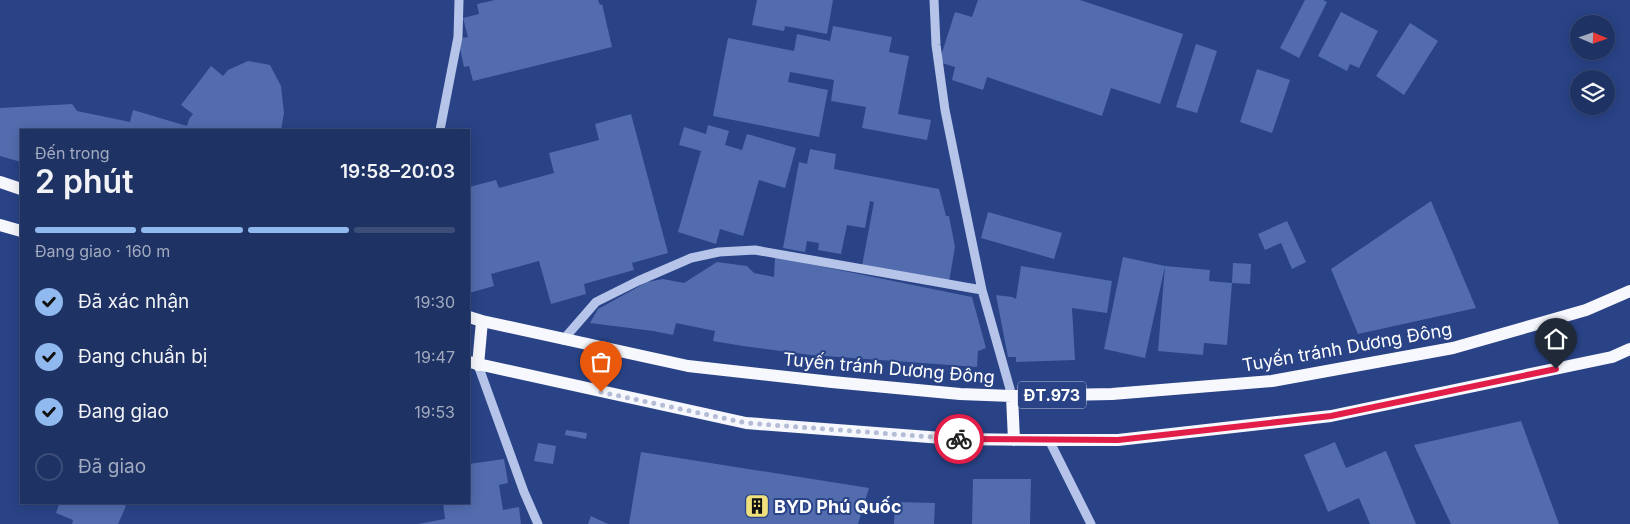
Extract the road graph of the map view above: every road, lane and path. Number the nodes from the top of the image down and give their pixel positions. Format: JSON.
{"nodes":[{"id":1,"x":459,"y":0,"type":"edge"},
{"id":2,"x":934,"y":0,"type":"edge"},
{"id":3,"x":440,"y":129,"type":"edge"},
{"id":4,"x":0,"y":182,"type":"edge"},
{"id":5,"x":20,"y":189,"type":"edge"},
{"id":6,"x":0,"y":225,"type":"edge"},
{"id":7,"x":20,"y":231,"type":"edge"},
{"id":8,"x":982,"y":290,"type":"junction"},
{"id":9,"x":1630,"y":291,"type":"edge"},
{"id":10,"x":470,"y":317,"type":"edge"},
{"id":11,"x":482,"y":321,"type":"junction"},
{"id":12,"x":563,"y":340,"type":"junction"},
{"id":13,"x":1630,"y":349,"type":"edge"},
{"id":14,"x":474,"y":364,"type":"edge"},
{"id":15,"x":1012,"y":396,"type":"junction"},
{"id":16,"x":1014,"y":440,"type":"junction"},
{"id":17,"x":1049,"y":440,"type":"junction"},
{"id":18,"x":538,"y":524,"type":"edge"},
{"id":19,"x":1091,"y":524,"type":"edge"}],
"edges":[{"from":1,"to":3,"type":"street"},
{"from":2,"to":8,"type":"street"},
{"from":4,"to":5,"type":"main road"},
{"from":6,"to":7,"type":"main road"},
{"from":8,"to":12,"type":"street"},
{"from":8,"to":15,"type":"street"},
{"from":9,"to":15,"type":"main road","name":"Tuyến tránh Dương Đông","number":"ĐT.973"},
{"from":10,"to":11,"type":"main road","name":"Tuyến tránh Dương Đông","number":"ĐT.973"},
{"from":11,"to":12,"type":"main road","name":"Tuyến tránh Dương Đông","number":"ĐT.973"},
{"from":11,"to":14,"type":"main road"},
{"from":12,"to":15,"type":"main road","name":"Tuyến tránh Dương Đông","number":"ĐT.973"},
{"from":13,"to":17,"type":"main road"},
{"from":14,"to":16,"type":"main road"},
{"from":14,"to":18,"type":"street"},
{"from":15,"to":16,"type":"main road"},
{"from":16,"to":17,"type":"main road"},
{"from":17,"to":19,"type":"street"}]}
